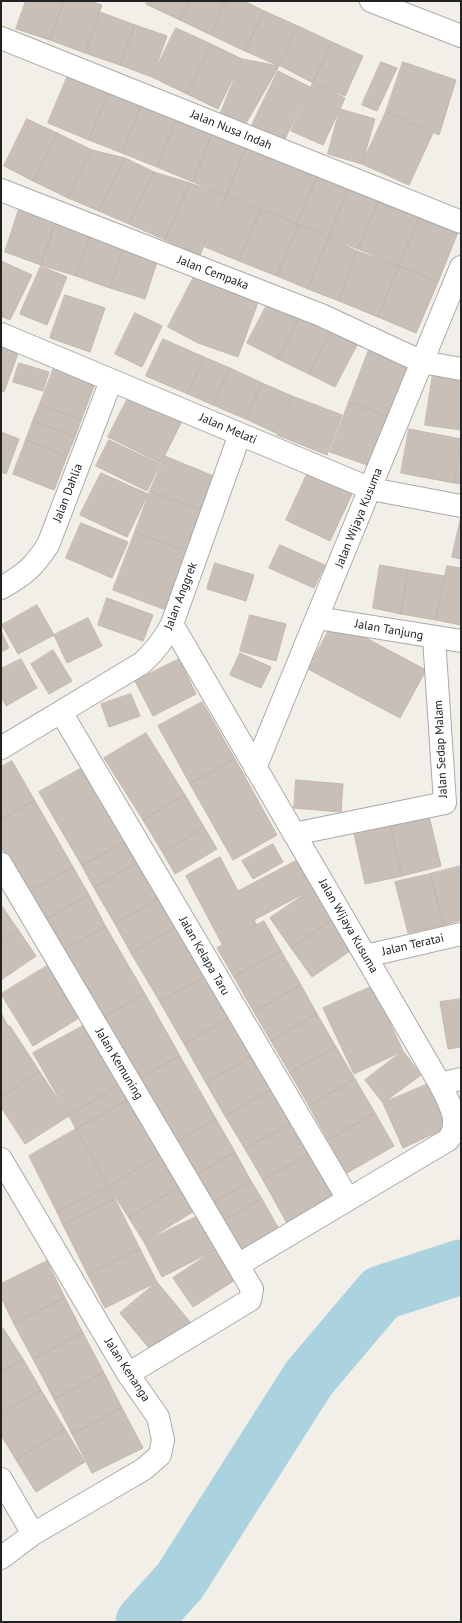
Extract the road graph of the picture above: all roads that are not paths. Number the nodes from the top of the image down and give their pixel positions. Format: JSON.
{"nodes":[{"id":1,"x":371,"y":1,"type":"edge"},
{"id":2,"x":461,"y":36,"type":"edge"},
{"id":3,"x":1,"y":38,"type":"edge"},
{"id":4,"x":1,"y":190,"type":"edge"},
{"id":5,"x":461,"y":222,"type":"edge"},
{"id":6,"x":461,"y":266,"type":"edge"},
{"id":7,"x":1,"y":334,"type":"edge"},
{"id":8,"x":422,"y":362,"type":"junction"},
{"id":9,"x":461,"y":369,"type":"edge"},
{"id":10,"x":112,"y":381,"type":"junction"},
{"id":11,"x":240,"y":434,"type":"junction"},
{"id":12,"x":371,"y":489,"type":"junction"},
{"id":13,"x":461,"y":506,"type":"edge"},
{"id":14,"x":1,"y":588,"type":"edge"},
{"id":15,"x":318,"y":618,"type":"junction"},
{"id":16,"x":172,"y":624,"type":"junction"},
{"id":17,"x":434,"y":638,"type":"junction"},
{"id":18,"x":461,"y":641,"type":"edge"},
{"id":19,"x":61,"y":712,"type":"junction"},
{"id":20,"x":1,"y":748,"type":"edge"},
{"id":21,"x":255,"y":768,"type":"junction"},
{"id":22,"x":294,"y":834,"type":"junction"},
{"id":23,"x":1,"y":864,"type":"edge"},
{"id":24,"x":461,"y":934,"type":"edge"},
{"id":25,"x":366,"y":956,"type":"junction"},
{"id":26,"x":461,"y":1079,"type":"edge"},
{"id":27,"x":440,"y":1084,"type":"junction"},
{"id":28,"x":1,"y":1160,"type":"edge"},
{"id":29,"x":348,"y":1199,"type":"junction"},
{"id":30,"x":238,"y":1265,"type":"junction"},
{"id":31,"x":128,"y":1374,"type":"junction"},
{"id":32,"x":1,"y":1480,"type":"edge"},
{"id":33,"x":33,"y":1534,"type":"junction"},
{"id":34,"x":1,"y":1558,"type":"edge"}],
"edges":[{"from":1,"to":2,"type":"street"},
{"from":3,"to":5,"type":"street","name":"Jalan Nusa Indah"},
{"from":4,"to":8,"type":"street","name":"Jalan Cempaka"},
{"from":6,"to":8,"type":"street","name":"Jalan Wijaya Kusuma"},
{"from":7,"to":10,"type":"street","name":"Jalan Melati"},
{"from":8,"to":9,"type":"street","name":"Jalan Cempaka"},
{"from":8,"to":12,"type":"street","name":"Jalan Wijaya Kusuma"},
{"from":10,"to":11,"type":"street","name":"Jalan Melati"},
{"from":10,"to":14,"type":"street","name":"Jalan Dahlia"},
{"from":11,"to":12,"type":"street","name":"Jalan Melati"},
{"from":11,"to":16,"type":"street","name":"Jalan Anggrek"},
{"from":12,"to":13,"type":"street","name":"Jalan Melati"},
{"from":12,"to":15,"type":"street","name":"Jalan Wijaya Kusuma"},
{"from":15,"to":17,"type":"street","name":"Jalan Tanjung"},
{"from":15,"to":21,"type":"street","name":"Jalan Wijaya Kusuma"},
{"from":16,"to":19,"type":"street","name":"Jalan Anggrek"},
{"from":16,"to":21,"type":"street","name":"Jalan Wijaya Kusuma"},
{"from":17,"to":18,"type":"street","name":"Jalan Tanjung"},
{"from":17,"to":22,"type":"street","name":"Jalan Sedap Malam"},
{"from":19,"to":20,"type":"street","name":"Jalan Anggrek"},
{"from":19,"to":29,"type":"street","name":"Jalan Kelapa Taru"},
{"from":21,"to":22,"type":"street","name":"Jalan Wijaya Kusuma"},
{"from":22,"to":25,"type":"street","name":"Jalan Wijaya Kusuma"},
{"from":23,"to":30,"type":"street","name":"Jalan Kemuning"},
{"from":24,"to":25,"type":"street","name":"Jalan Teratai"},
{"from":25,"to":27,"type":"street","name":"Jalan Wijaya Kusuma"},
{"from":26,"to":27,"type":"street"},
{"from":27,"to":29,"type":"street","name":"Jalan Wijaya Kusuma"},
{"from":28,"to":31,"type":"street","name":"Jalan Kenanga"},
{"from":29,"to":30,"type":"street"},
{"from":30,"to":31,"type":"street","name":"Jalan Kemuning"},
{"from":31,"to":33,"type":"street","name":"Jalan Kenanga"},
{"from":32,"to":33,"type":"street"},
{"from":33,"to":34,"type":"street","name":"Jalan Kenanga"}]}
